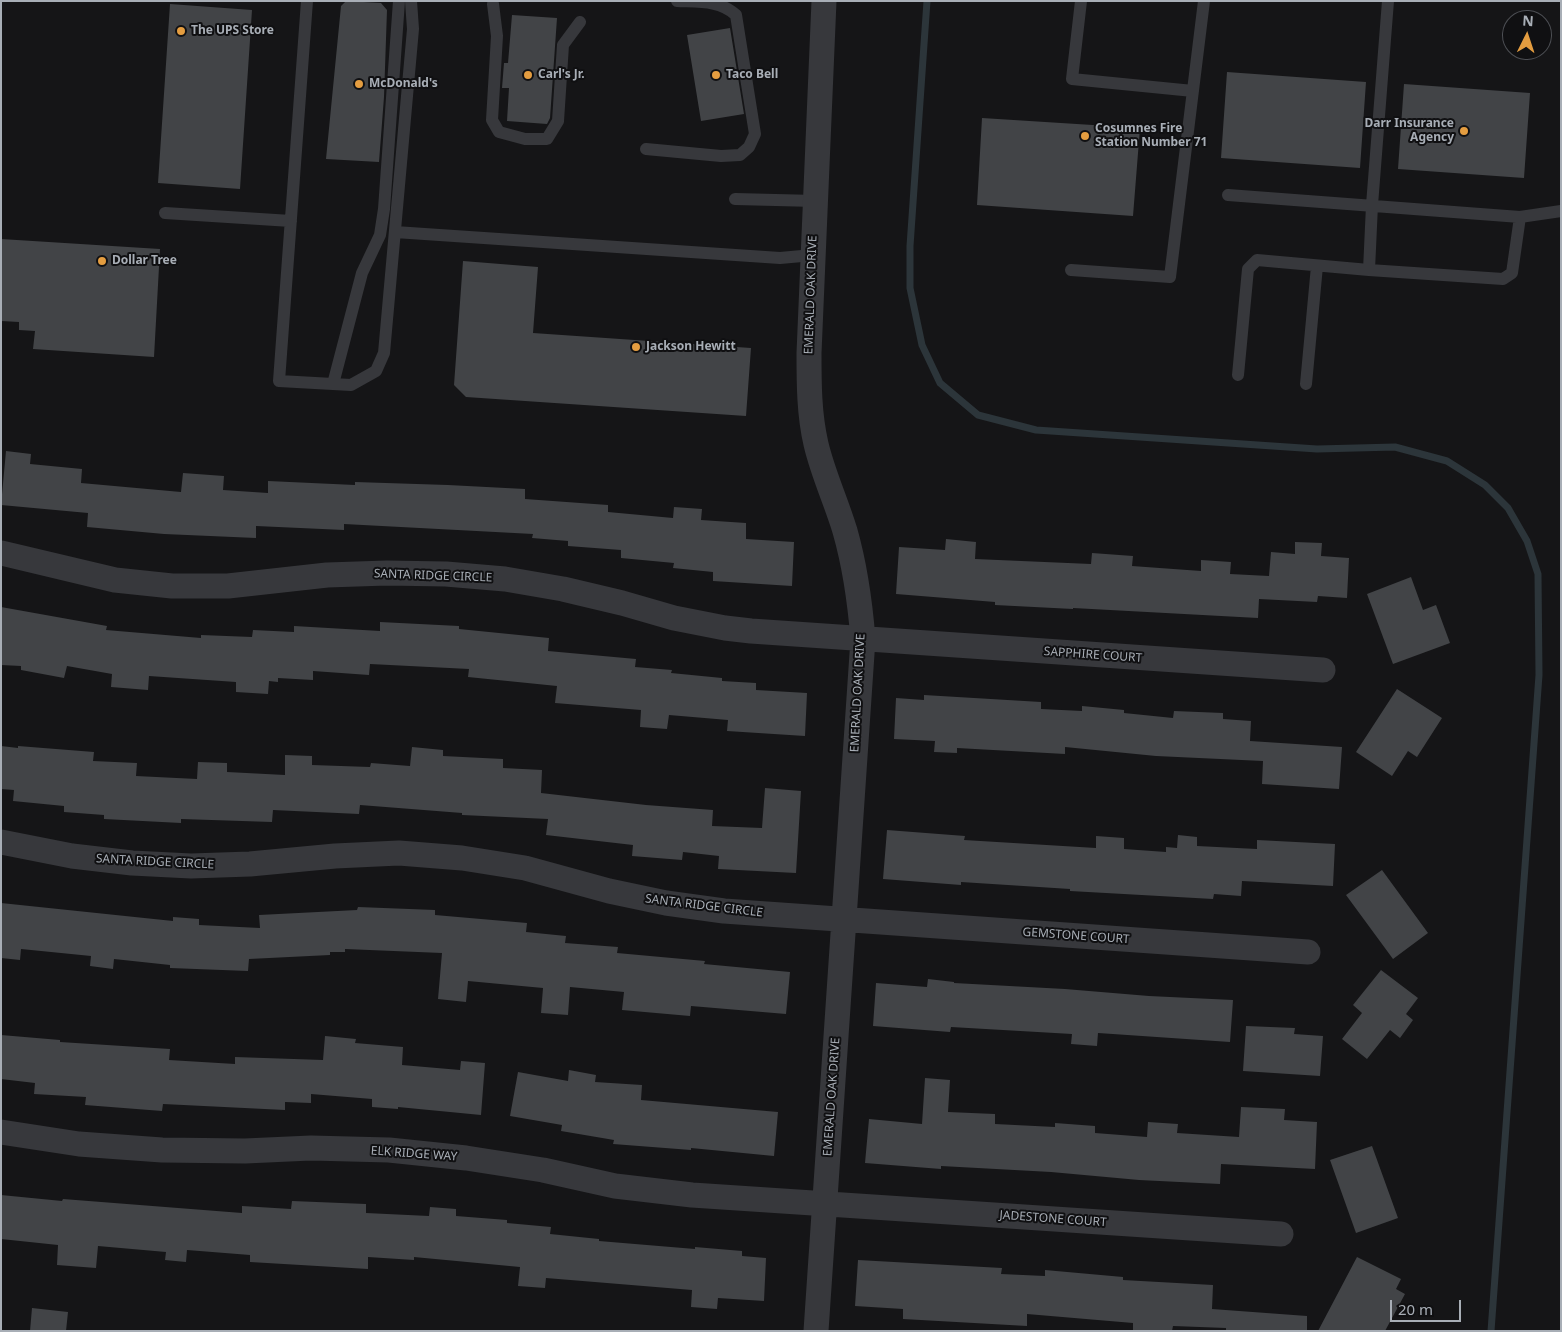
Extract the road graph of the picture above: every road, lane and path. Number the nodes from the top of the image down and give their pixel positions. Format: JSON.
{"nodes":[{"id":1,"x":307,"y":1,"type":"edge"},
{"id":2,"x":399,"y":1,"type":"edge"},
{"id":3,"x":411,"y":1,"type":"edge"},
{"id":4,"x":678,"y":1,"type":"edge"},
{"id":5,"x":824,"y":1,"type":"edge"},
{"id":6,"x":1081,"y":1,"type":"edge"},
{"id":7,"x":1204,"y":1,"type":"edge"},
{"id":8,"x":1388,"y":1,"type":"edge"},
{"id":9,"x":493,"y":4,"type":"dead end"},
{"id":10,"x":580,"y":22,"type":"dead end"},
{"id":11,"x":1193,"y":91,"type":"junction"},
{"id":12,"x":646,"y":149,"type":"dead end"},
{"id":13,"x":1228,"y":194,"type":"dead end"},
{"id":14,"x":736,"y":199,"type":"dead end"},
{"id":15,"x":816,"y":201,"type":"junction"},
{"id":16,"x":1372,"y":205,"type":"junction"},
{"id":17,"x":1561,"y":211,"type":"edge"},
{"id":18,"x":165,"y":212,"type":"dead end"},
{"id":19,"x":1520,"y":217,"type":"junction"},
{"id":20,"x":291,"y":221,"type":"junction"},
{"id":21,"x":395,"y":232,"type":"junction"},
{"id":22,"x":813,"y":255,"type":"junction"},
{"id":23,"x":1317,"y":266,"type":"junction"},
{"id":24,"x":1071,"y":270,"type":"dead end"},
{"id":25,"x":1369,"y":270,"type":"junction"},
{"id":26,"x":1238,"y":375,"type":"dead end"},
{"id":27,"x":333,"y":384,"type":"junction"},
{"id":28,"x":1306,"y":384,"type":"dead end"},
{"id":29,"x":1,"y":553,"type":"edge"},
{"id":30,"x":862,"y":639,"type":"junction"},
{"id":31,"x":1323,"y":670,"type":"dead end"},
{"id":32,"x":1,"y":842,"type":"edge"},
{"id":33,"x":844,"y":920,"type":"junction"},
{"id":34,"x":1308,"y":952,"type":"dead end"},
{"id":35,"x":1,"y":1132,"type":"edge"},
{"id":36,"x":825,"y":1204,"type":"junction"},
{"id":37,"x":1281,"y":1234,"type":"dead end"},
{"id":38,"x":816,"y":1331,"type":"edge"}],
"edges":[{"from":1,"to":20,"type":"lane"},
{"from":2,"to":27,"type":"lane"},
{"from":3,"to":21,"type":"lane"},
{"from":4,"to":12,"type":"lane"},
{"from":5,"to":15,"type":"street","name":"EMERALD OAK DRIVE"},
{"from":6,"to":11,"type":"lane"},
{"from":7,"to":11,"type":"lane"},
{"from":8,"to":16,"type":"lane"},
{"from":9,"to":10,"type":"lane"},
{"from":11,"to":24,"type":"lane"},
{"from":13,"to":16,"type":"lane"},
{"from":14,"to":15,"type":"lane"},
{"from":15,"to":22,"type":"street","name":"EMERALD OAK DRIVE"},
{"from":16,"to":19,"type":"lane"},
{"from":16,"to":25,"type":"lane"},
{"from":17,"to":19,"type":"lane"},
{"from":18,"to":20,"type":"lane"},
{"from":19,"to":25,"type":"lane"},
{"from":20,"to":27,"type":"lane"},
{"from":21,"to":22,"type":"lane"},
{"from":21,"to":27,"type":"lane"},
{"from":22,"to":30,"type":"street","name":"EMERALD OAK DRIVE"},
{"from":23,"to":25,"type":"lane"},
{"from":23,"to":26,"type":"lane"},
{"from":23,"to":28,"type":"lane"},
{"from":29,"to":30,"type":"street","name":"SANTA RIDGE CIRCLE"},
{"from":30,"to":31,"type":"street","name":"SAPPHIRE COURT"},
{"from":30,"to":33,"type":"street","name":"EMERALD OAK DRIVE"},
{"from":32,"to":33,"type":"street","name":"SANTA RIDGE CIRCLE"},
{"from":33,"to":34,"type":"street","name":"GEMSTONE COURT"},
{"from":33,"to":36,"type":"street","name":"EMERALD OAK DRIVE"},
{"from":35,"to":36,"type":"street","name":"ELK RIDGE WAY"},
{"from":36,"to":37,"type":"street","name":"JADESTONE COURT"},
{"from":36,"to":38,"type":"street","name":"EMERALD OAK DRIVE"}]}
